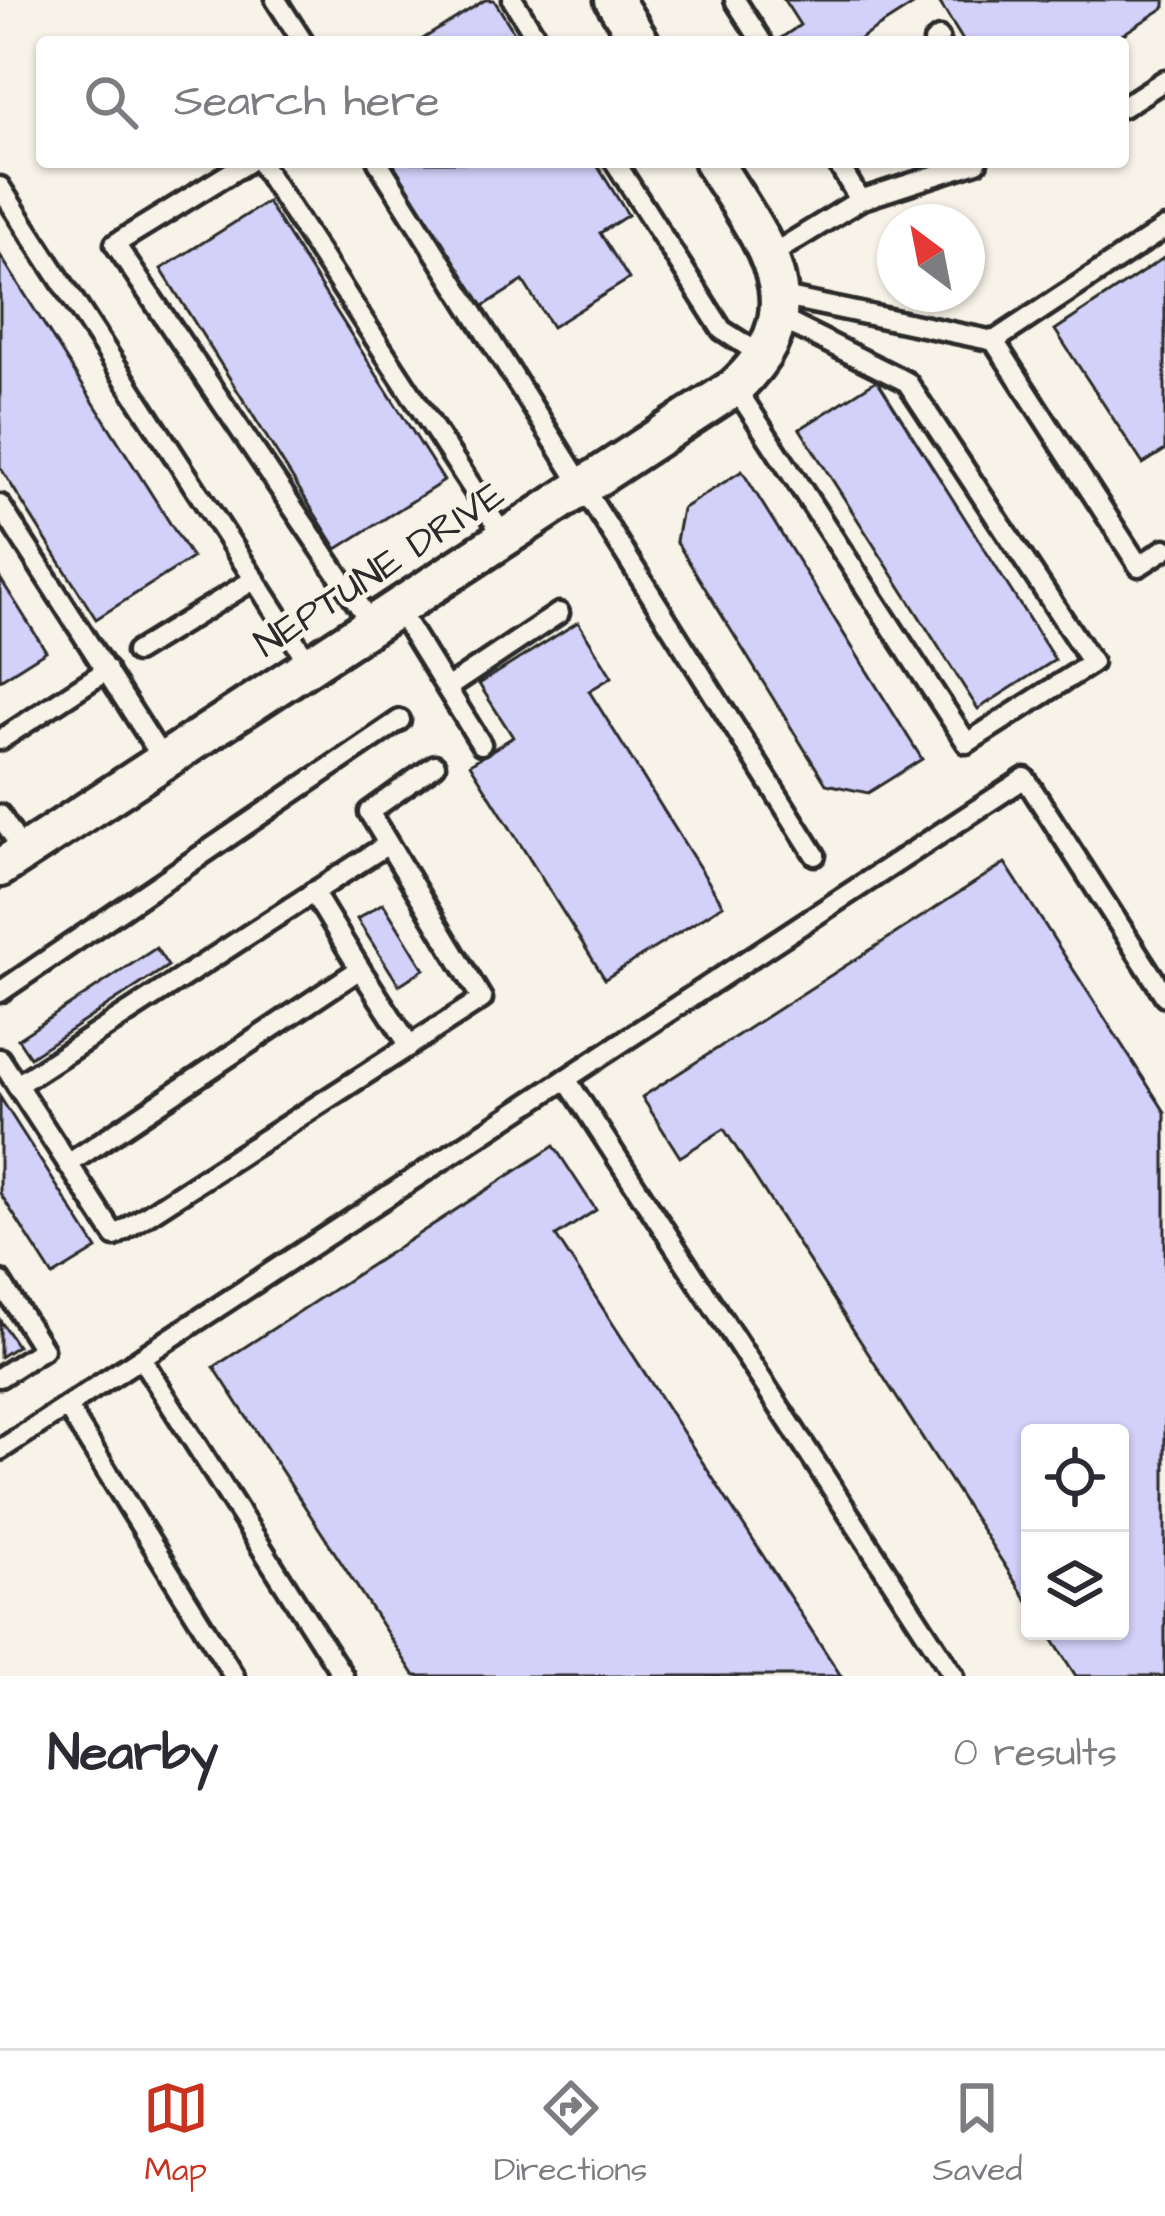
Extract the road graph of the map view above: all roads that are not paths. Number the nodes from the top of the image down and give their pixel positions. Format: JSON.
{"nodes":[{"id":1,"x":276,"y":0,"type":"edge"},
{"id":2,"x":513,"y":0,"type":"edge"},
{"id":3,"x":614,"y":0,"type":"edge"},
{"id":4,"x":735,"y":0,"type":"edge"},
{"id":5,"x":299,"y":36,"type":"edge"},
{"id":6,"x":535,"y":36,"type":"edge"},
{"id":7,"x":636,"y":36,"type":"edge"},
{"id":8,"x":758,"y":36,"type":"edge"},
{"id":9,"x":1165,"y":80,"type":"edge"},
{"id":10,"x":1129,"y":103,"type":"edge"},
{"id":11,"x":238,"y":168,"type":"edge"},
{"id":12,"x":264,"y":168,"type":"edge"},
{"id":13,"x":382,"y":168,"type":"edge"},
{"id":14,"x":619,"y":168,"type":"edge"},
{"id":15,"x":717,"y":168,"type":"edge"},
{"id":16,"x":841,"y":168,"type":"edge"},
{"id":17,"x":959,"y":168,"type":"edge"},
{"id":18,"x":0,"y":187,"type":"edge"},
{"id":19,"x":860,"y":200,"type":"junction"},
{"id":20,"x":1165,"y":228,"type":"edge"},
{"id":21,"x":771,"y":256,"type":"junction"},
{"id":22,"x":778,"y":306,"type":"junction"},
{"id":23,"x":994,"y":341,"type":"junction"},
{"id":24,"x":763,"y":356,"type":"junction"},
{"id":25,"x":735,"y":387,"type":"junction"},
{"id":26,"x":582,"y":488,"type":"junction"},
{"id":27,"x":0,"y":505,"type":"edge"},
{"id":28,"x":506,"y":538,"type":"junction"},
{"id":29,"x":1165,"y":549,"type":"edge"},
{"id":30,"x":255,"y":579,"type":"junction"},
{"id":31,"x":559,"y":613,"type":"dead end"},
{"id":32,"x":385,"y":616,"type":"junction"},
{"id":33,"x":136,"y":652,"type":"dead end"},
{"id":34,"x":310,"y":665,"type":"junction"},
{"id":35,"x":106,"y":670,"type":"junction"},
{"id":36,"x":446,"y":688,"type":"junction"},
{"id":37,"x":400,"y":720,"type":"dead end"},
{"id":38,"x":0,"y":740,"type":"edge"},
{"id":39,"x":481,"y":744,"type":"dead end"},
{"id":40,"x":164,"y":760,"type":"junction"},
{"id":41,"x":435,"y":765,"type":"dead end"},
{"id":42,"x":0,"y":815,"type":"edge"},
{"id":43,"x":388,"y":844,"type":"junction"},
{"id":44,"x":815,"y":855,"type":"dead end"},
{"id":45,"x":12,"y":860,"type":"edge"},
{"id":46,"x":314,"y":892,"type":"junction"},
{"id":47,"x":360,"y":969,"type":"junction"},
{"id":48,"x":0,"y":992,"type":"edge"},
{"id":49,"x":1165,"y":996,"type":"edge"},
{"id":50,"x":410,"y":1046,"type":"junction"},
{"id":51,"x":0,"y":1059,"type":"edge"},
{"id":52,"x":566,"y":1079,"type":"junction"},
{"id":53,"x":17,"y":1085,"type":"junction"},
{"id":54,"x":68,"y":1164,"type":"junction"},
{"id":55,"x":0,"y":1281,"type":"edge"},
{"id":56,"x":141,"y":1358,"type":"junction"},
{"id":57,"x":0,"y":1377,"type":"edge"},
{"id":58,"x":67,"y":1407,"type":"junction"},
{"id":59,"x":0,"y":1450,"type":"edge"},
{"id":60,"x":234,"y":1676,"type":"edge"},
{"id":61,"x":343,"y":1676,"type":"edge"},
{"id":62,"x":954,"y":1676,"type":"edge"}],
"edges":[{"from":1,"to":5,"type":"lane"},
{"from":2,"to":6,"type":"lane"},
{"from":3,"to":7,"type":"street"},
{"from":4,"to":8,"type":"lane"},
{"from":9,"to":10,"type":"lane"},
{"from":11,"to":32,"type":"lane"},
{"from":12,"to":28,"type":"lane"},
{"from":13,"to":26,"type":"lane"},
{"from":14,"to":24,"type":"lane"},
{"from":15,"to":21,"type":"street"},
{"from":16,"to":19,"type":"lane"},
{"from":17,"to":19,"type":"lane"},
{"from":18,"to":30,"type":"lane"},
{"from":19,"to":21,"type":"lane"},
{"from":20,"to":23,"type":"lane"},
{"from":21,"to":22,"type":"street"},
{"from":22,"to":23,"type":"lane"},
{"from":22,"to":24,"type":"street","name":"NEPTUNE DRIVE"},
{"from":22,"to":25,"type":"lane"},
{"from":23,"to":29,"type":"lane"},
{"from":24,"to":25,"type":"street","name":"NEPTUNE DRIVE"},
{"from":25,"to":26,"type":"street","name":"NEPTUNE DRIVE"},
{"from":26,"to":28,"type":"street","name":"NEPTUNE DRIVE"},
{"from":26,"to":44,"type":"lane"},
{"from":27,"to":35,"type":"lane"},
{"from":28,"to":32,"type":"street","name":"NEPTUNE DRIVE"},
{"from":30,"to":33,"type":"lane"},
{"from":30,"to":34,"type":"lane"},
{"from":31,"to":36,"type":"lane"},
{"from":32,"to":34,"type":"street","name":"NEPTUNE DRIVE"},
{"from":32,"to":36,"type":"lane"},
{"from":34,"to":40,"type":"street","name":"NEPTUNE DRIVE"},
{"from":35,"to":38,"type":"lane"},
{"from":35,"to":40,"type":"lane"},
{"from":36,"to":39,"type":"lane"},
{"from":37,"to":48,"type":"lane"},
{"from":40,"to":45,"type":"street","name":"NEPTUNE DRIVE"},
{"from":41,"to":43,"type":"lane"},
{"from":42,"to":45,"type":"lane"},
{"from":43,"to":46,"type":"lane"},
{"from":43,"to":50,"type":"lane"},
{"from":46,"to":47,"type":"lane"},
{"from":46,"to":53,"type":"lane"},
{"from":47,"to":50,"type":"lane"},
{"from":47,"to":54,"type":"lane"},
{"from":49,"to":52,"type":"lane"},
{"from":50,"to":54,"type":"lane"},
{"from":51,"to":53,"type":"lane"},
{"from":52,"to":56,"type":"lane"},
{"from":52,"to":62,"type":"lane"},
{"from":53,"to":54,"type":"lane"},
{"from":55,"to":57,"type":"lane"},
{"from":56,"to":58,"type":"lane"},
{"from":56,"to":61,"type":"lane"},
{"from":58,"to":59,"type":"lane"},
{"from":58,"to":60,"type":"lane"}]}
